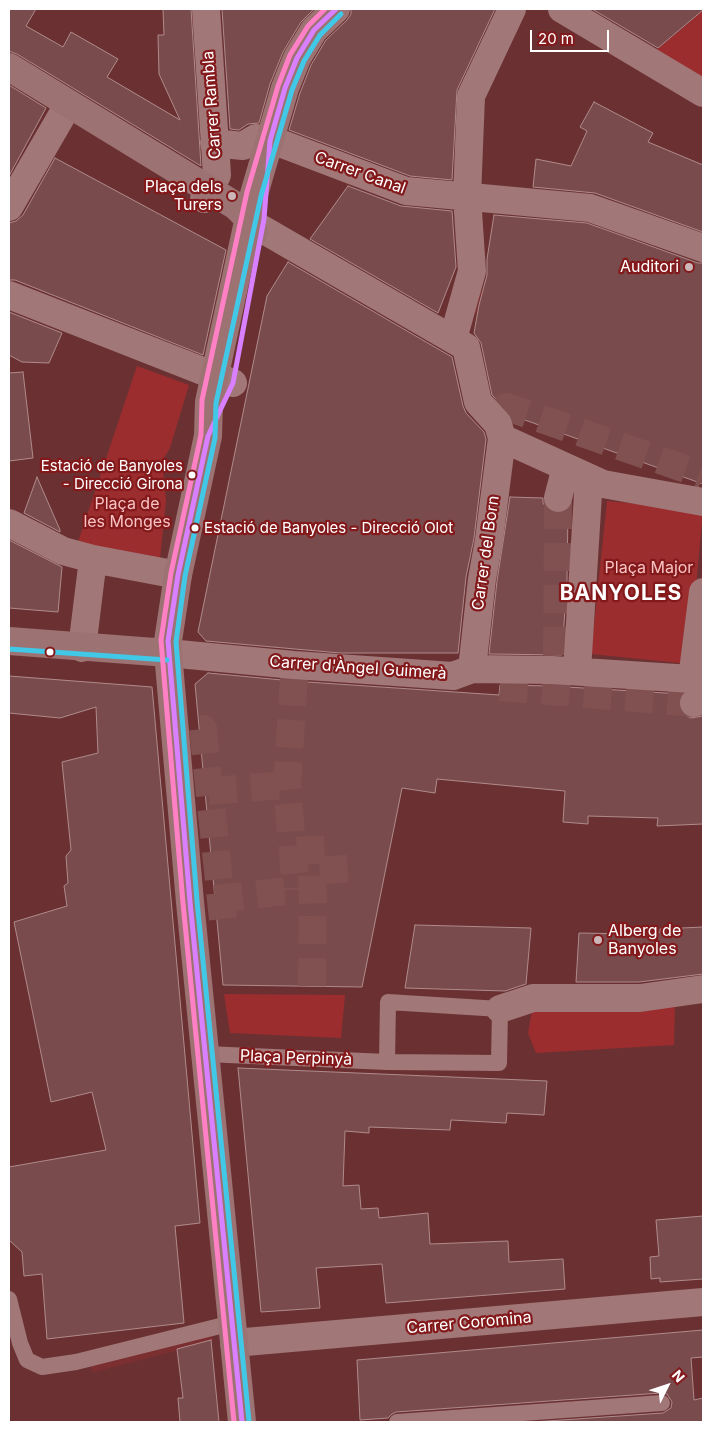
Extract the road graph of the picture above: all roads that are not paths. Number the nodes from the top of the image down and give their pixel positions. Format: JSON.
{"nodes":[{"id":1,"x":206,"y":9,"type":"edge"},
{"id":2,"x":336,"y":9,"type":"edge"},
{"id":3,"x":512,"y":9,"type":"edge"},
{"id":4,"x":562,"y":9,"type":"edge"},
{"id":5,"x":9,"y":68,"type":"edge"},
{"id":6,"x":703,"y":93,"type":"edge"},
{"id":7,"x":68,"y":105,"type":"junction"},
{"id":8,"x":263,"y":139,"type":"junction"},
{"id":9,"x":214,"y":143,"type":"junction"},
{"id":10,"x":261,"y":170,"type":"junction"},
{"id":11,"x":209,"y":194,"type":"junction"},
{"id":12,"x":467,"y":197,"type":"junction"},
{"id":13,"x":9,"y":207,"type":"edge"},
{"id":14,"x":256,"y":224,"type":"junction"},
{"id":15,"x":703,"y":248,"type":"edge"},
{"id":16,"x":9,"y":295,"type":"edge"},
{"id":17,"x":453,"y":339,"type":"junction"},
{"id":18,"x":224,"y":379,"type":"junction"},
{"id":19,"x":501,"y":425,"type":"junction"},
{"id":20,"x":208,"y":436,"type":"junction"},
{"id":21,"x":578,"y":472,"type":"junction"},
{"id":22,"x":558,"y":498,"type":"tunnel mouth"},
{"id":23,"x":703,"y":502,"type":"edge"},
{"id":24,"x":9,"y":523,"type":"edge"},
{"id":25,"x":93,"y":559,"type":"junction"},
{"id":26,"x":178,"y":576,"type":"junction"},
{"id":27,"x":703,"y":592,"type":"edge"},
{"id":28,"x":9,"y":641,"type":"edge"},
{"id":29,"x":82,"y":648,"type":"junction"},
{"id":30,"x":168,"y":653,"type":"junction"},
{"id":31,"x":472,"y":669,"type":"junction"},
{"id":32,"x":561,"y":670,"type":"junction"},
{"id":33,"x":500,"y":687,"type":"tunnel mouth"},
{"id":34,"x":698,"y":694,"type":"edge"},
{"id":35,"x":703,"y":988,"type":"edge"},
{"id":36,"x":500,"y":1009,"type":"junction"},
{"id":37,"x":206,"y":1054,"type":"junction"},
{"id":38,"x":387,"y":1062,"type":"junction"},
{"id":39,"x":9,"y":1299,"type":"edge"},
{"id":40,"x":703,"y":1302,"type":"edge"},
{"id":41,"x":233,"y":1333,"type":"junction"},
{"id":42,"x":662,"y":1403,"type":"dead end"},
{"id":43,"x":242,"y":1422,"type":"edge"},
{"id":44,"x":397,"y":1422,"type":"edge"}],
"edges":[{"from":1,"to":9,"type":"street","name":"Carrer Rambla"},
{"from":2,"to":8,"type":"main road"},
{"from":3,"to":12,"type":"street"},
{"from":4,"to":6,"type":"street"},
{"from":5,"to":7,"type":"main road"},
{"from":7,"to":11,"type":"main road"},
{"from":7,"to":13,"type":"street"},
{"from":8,"to":9,"type":"street"},
{"from":8,"to":10,"type":"main road"},
{"from":8,"to":12,"type":"street","name":"Carrer Canal"},
{"from":8,"to":14,"type":"main road"},
{"from":9,"to":11,"type":"street","name":"Carrer Rambla"},
{"from":10,"to":11,"type":"main road"},
{"from":10,"to":14,"type":"main road"},
{"from":11,"to":14,"type":"main road"},
{"from":12,"to":15,"type":"street","name":"Carrer Canal"},
{"from":12,"to":17,"type":"street"},
{"from":14,"to":17,"type":"street"},
{"from":14,"to":18,"type":"main road"},
{"from":16,"to":18,"type":"street"},
{"from":17,"to":19,"type":"street"},
{"from":18,"to":20,"type":"main road"},
{"from":18,"to":20,"type":"main road"},
{"from":19,"to":21,"type":"street"},
{"from":19,"to":31,"type":"street","name":"Carrer del Born"},
{"from":20,"to":26,"type":"main road"},
{"from":21,"to":22,"type":"street"},
{"from":21,"to":23,"type":"street"},
{"from":21,"to":32,"type":"street"},
{"from":24,"to":25,"type":"street"},
{"from":25,"to":26,"type":"street"},
{"from":25,"to":29,"type":"street"},
{"from":26,"to":30,"type":"main road"},
{"from":27,"to":34,"type":"street"},
{"from":28,"to":29,"type":"main road"},
{"from":29,"to":30,"type":"main road"},
{"from":30,"to":31,"type":"street","name":"Carrer d'Àngel Guimerà"},
{"from":30,"to":37,"type":"main road"},
{"from":31,"to":32,"type":"street","name":"Carrer d'Àngel Guimerà"},
{"from":31,"to":33,"type":"street"},
{"from":32,"to":34,"type":"street"},
{"from":35,"to":36,"type":"street"},
{"from":36,"to":38,"type":"lane","name":"Plaça Perpinyà"},
{"from":36,"to":38,"type":"lane"},
{"from":37,"to":38,"type":"lane","name":"Plaça Perpinyà"},
{"from":37,"to":41,"type":"main road"},
{"from":39,"to":41,"type":"lane"},
{"from":40,"to":41,"type":"street","name":"Carrer Coromina"},
{"from":41,"to":43,"type":"main road"},
{"from":42,"to":44,"type":"lane"}]}
